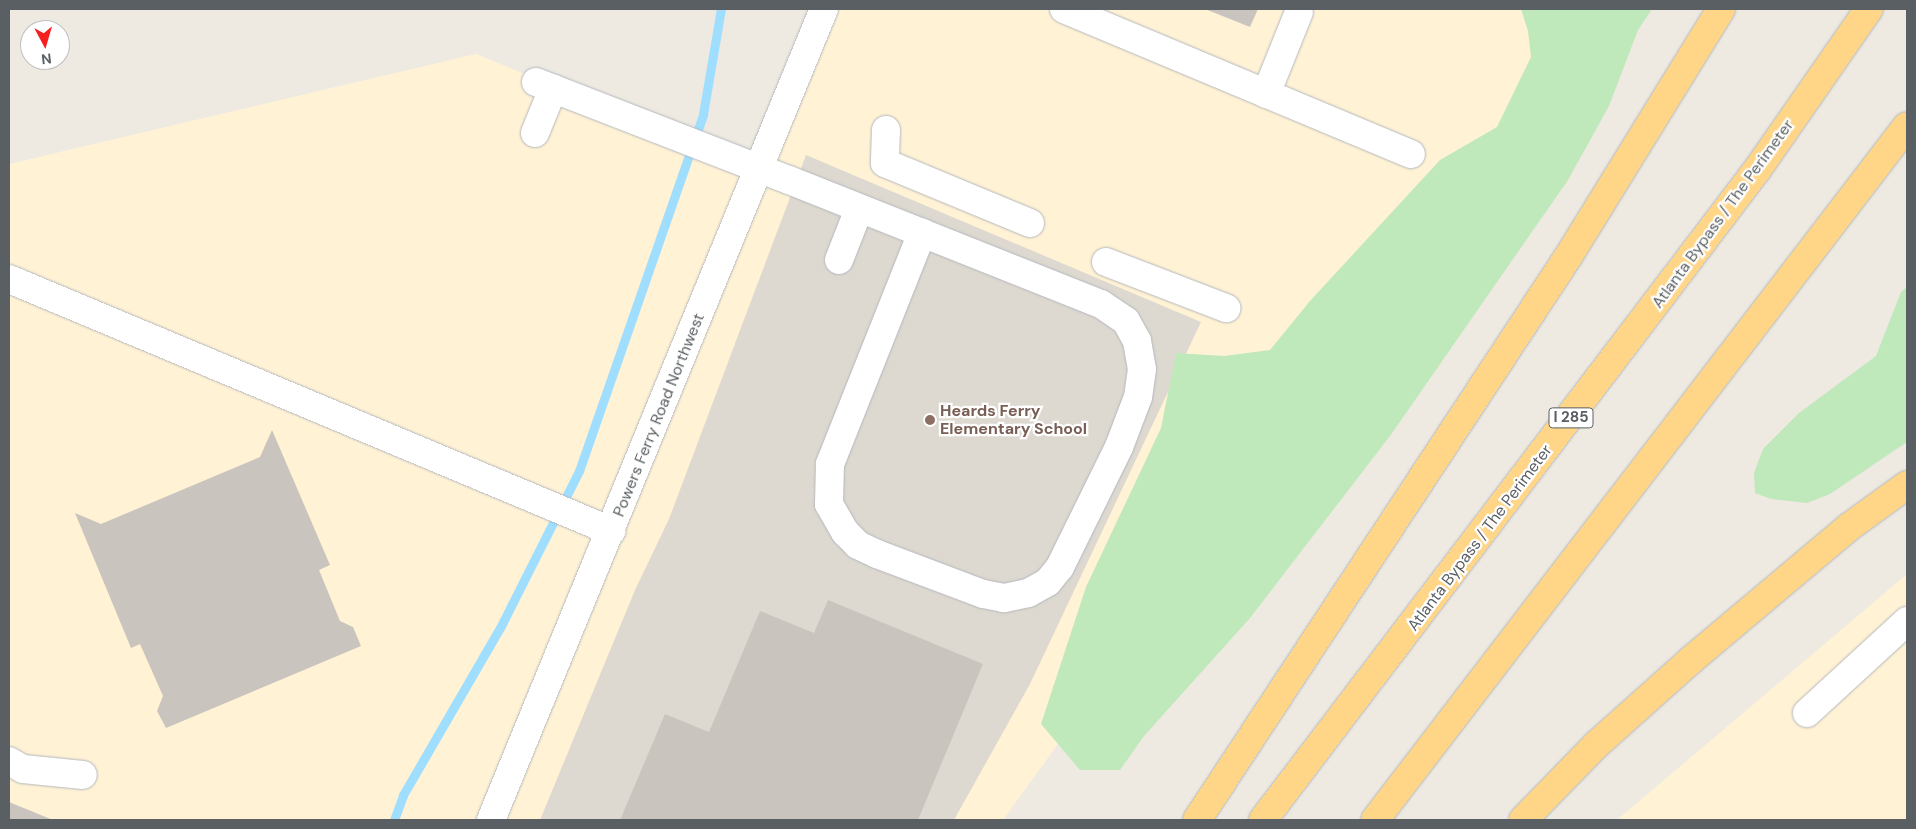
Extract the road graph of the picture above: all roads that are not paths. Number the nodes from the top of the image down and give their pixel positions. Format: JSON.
{"nodes":[{"id":1,"x":824,"y":9,"type":"edge"},
{"id":2,"x":1064,"y":9,"type":"edge"},
{"id":3,"x":1721,"y":9,"type":"edge"},
{"id":4,"x":1869,"y":9,"type":"edge"},
{"id":5,"x":1299,"y":12,"type":"dead end"},
{"id":6,"x":1266,"y":94,"type":"junction"},
{"id":7,"x":1907,"y":126,"type":"edge"},
{"id":8,"x":886,"y":130,"type":"dead end"},
{"id":9,"x":534,"y":134,"type":"dead end"},
{"id":10,"x":1411,"y":154,"type":"dead end"},
{"id":11,"x":759,"y":169,"type":"junction"},
{"id":12,"x":859,"y":209,"type":"junction"},
{"id":13,"x":1030,"y":224,"type":"dead end"},
{"id":14,"x":922,"y":233,"type":"junction"},
{"id":15,"x":839,"y":260,"type":"dead end"},
{"id":16,"x":1106,"y":262,"type":"dead end"},
{"id":17,"x":9,"y":279,"type":"edge"},
{"id":18,"x":1226,"y":308,"type":"dead end"},
{"id":19,"x":1907,"y":486,"type":"edge"},
{"id":20,"x":611,"y":531,"type":"junction"},
{"id":21,"x":1907,"y":621,"type":"edge"},
{"id":22,"x":1807,"y":713,"type":"dead end"},
{"id":23,"x":9,"y":761,"type":"edge"},
{"id":24,"x":83,"y":775,"type":"dead end"},
{"id":25,"x":491,"y":820,"type":"edge"},
{"id":26,"x":1197,"y":820,"type":"edge"},
{"id":27,"x":1263,"y":820,"type":"edge"},
{"id":28,"x":1375,"y":820,"type":"edge"},
{"id":29,"x":1523,"y":820,"type":"edge"}],
"edges":[{"from":1,"to":11,"type":"street","name":"Powers Ferry Road Northwest"},
{"from":2,"to":6,"type":"street"},
{"from":3,"to":26,"type":"highway"},
{"from":4,"to":27,"type":"highway","name":"Atlanta Bypass / The Perimeter","number":"I 285"},
{"from":5,"to":6,"type":"street"},
{"from":6,"to":10,"type":"street"},
{"from":7,"to":28,"type":"highway"},
{"from":8,"to":13,"type":"street"},
{"from":9,"to":11,"type":"street"},
{"from":11,"to":12,"type":"street"},
{"from":11,"to":20,"type":"street","name":"Powers Ferry Road Northwest"},
{"from":12,"to":14,"type":"street"},
{"from":12,"to":15,"type":"street"},
{"from":14,"to":14,"type":"street"},
{"from":16,"to":18,"type":"street"},
{"from":17,"to":20,"type":"street"},
{"from":19,"to":29,"type":"highway"},
{"from":20,"to":25,"type":"street","name":"Powers Ferry Road Northwest"},
{"from":21,"to":22,"type":"street"},
{"from":23,"to":24,"type":"street"}]}
